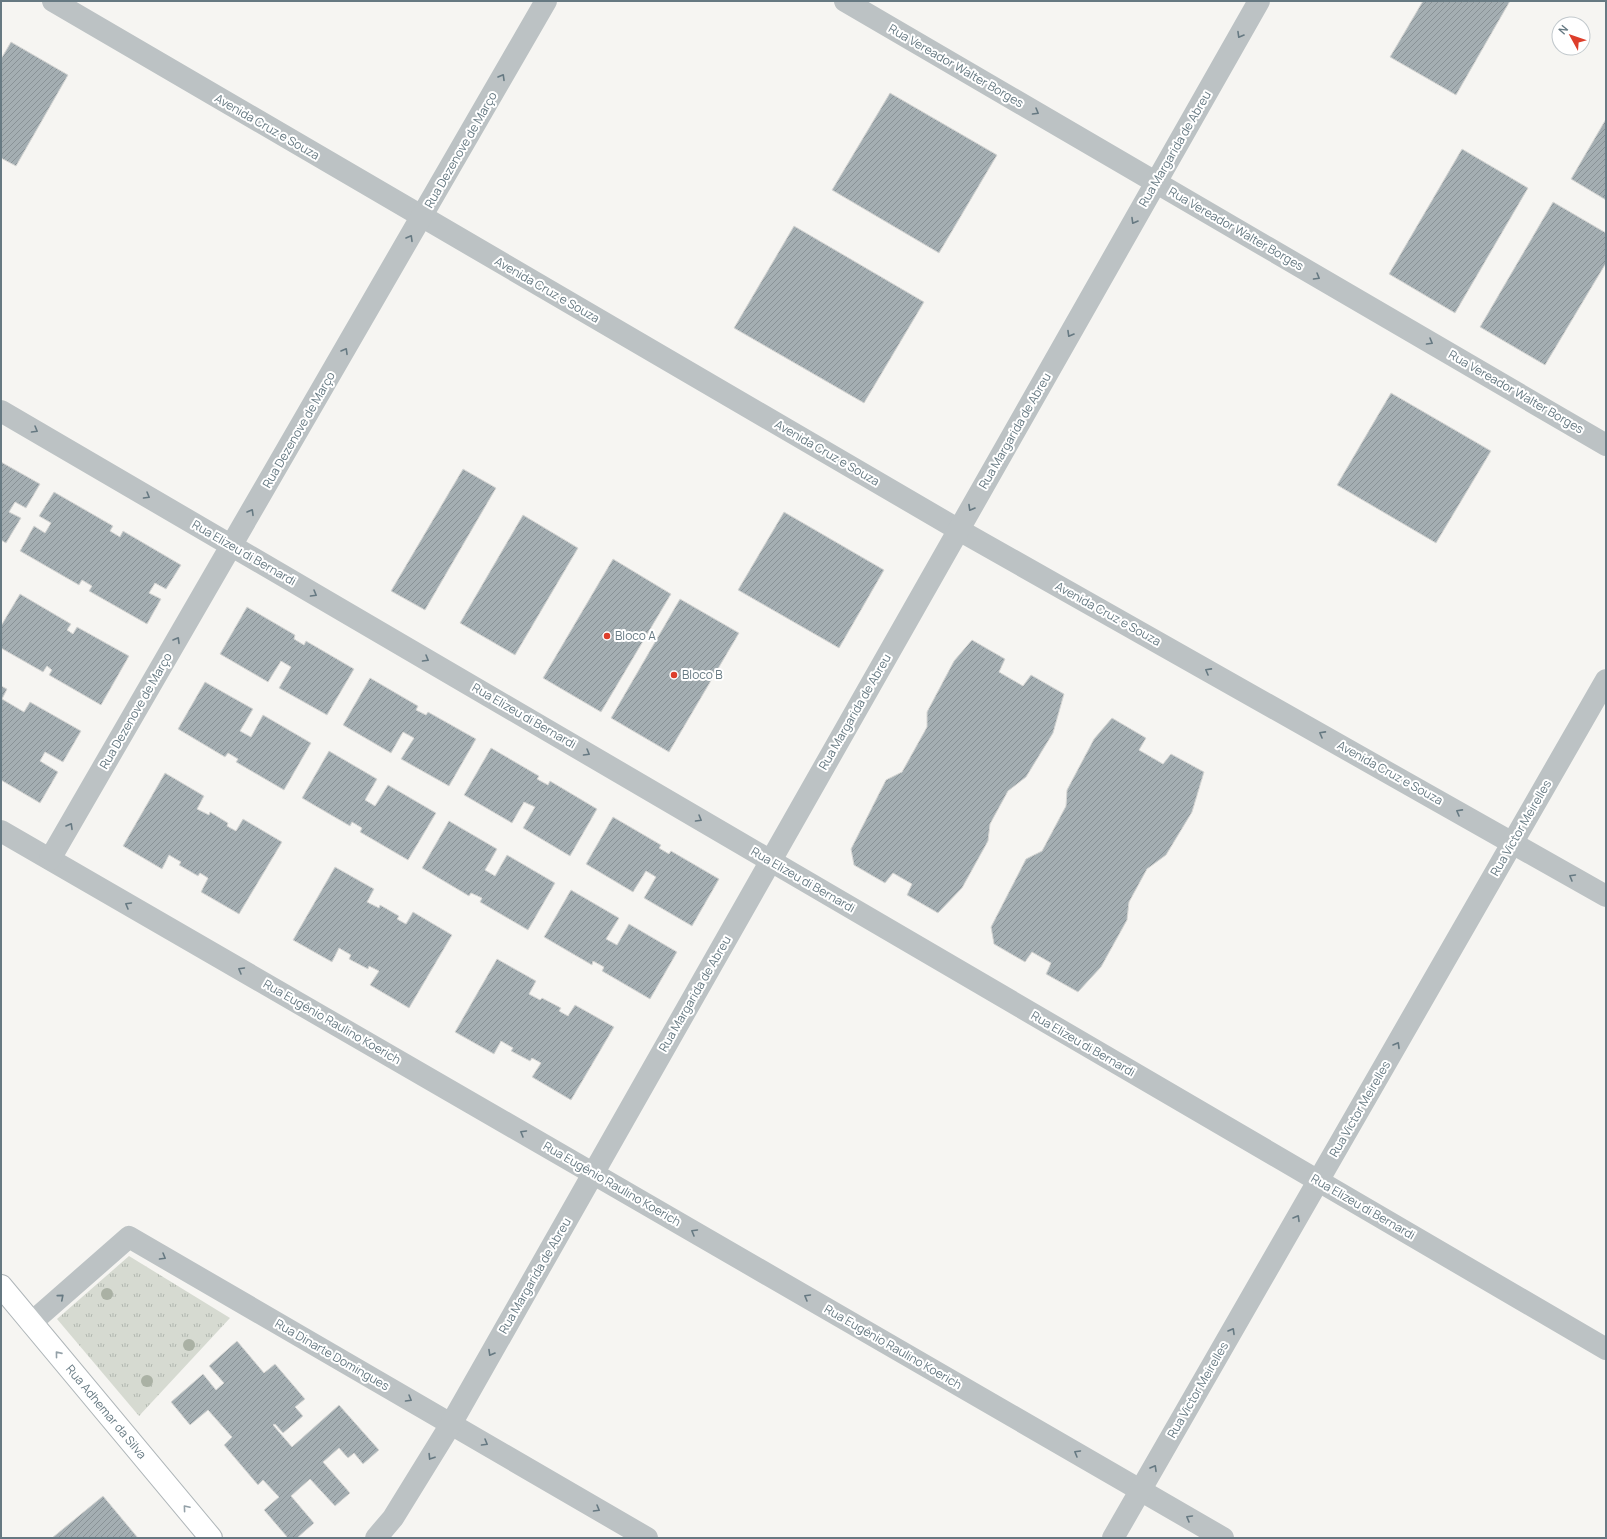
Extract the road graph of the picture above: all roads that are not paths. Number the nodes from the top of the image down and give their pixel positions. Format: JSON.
{"nodes":[{"id":1,"x":53,"y":1,"type":"edge"},
{"id":2,"x":546,"y":1,"type":"edge"},
{"id":3,"x":845,"y":1,"type":"edge"},
{"id":4,"x":1259,"y":1,"type":"edge"},
{"id":5,"x":1156,"y":182,"type":"junction"},
{"id":6,"x":422,"y":217,"type":"junction"},
{"id":7,"x":1,"y":411,"type":"edge"},
{"id":8,"x":1606,"y":445,"type":"edge"},
{"id":9,"x":959,"y":530,"type":"junction"},
{"id":10,"x":232,"y":546,"type":"junction"},
{"id":11,"x":1606,"y":680,"type":"edge"},
{"id":12,"x":1,"y":831,"type":"edge"},
{"id":13,"x":1513,"y":842,"type":"junction"},
{"id":14,"x":50,"y":860,"type":"junction"},
{"id":15,"x":771,"y":861,"type":"junction"},
{"id":16,"x":1606,"y":896,"type":"edge"},
{"id":17,"x":593,"y":1173,"type":"junction"},
{"id":18,"x":1318,"y":1181,"type":"junction"},
{"id":19,"x":1,"y":1286,"type":"edge"},
{"id":20,"x":31,"y":1323,"type":"junction"},
{"id":21,"x":1606,"y":1349,"type":"edge"},
{"id":22,"x":451,"y":1424,"type":"junction"},
{"id":23,"x":1141,"y":1490,"type":"junction"},
{"id":24,"x":211,"y":1538,"type":"edge"},
{"id":25,"x":376,"y":1538,"type":"edge"},
{"id":26,"x":647,"y":1538,"type":"edge"},
{"id":27,"x":1113,"y":1538,"type":"edge"},
{"id":28,"x":1223,"y":1538,"type":"edge"}],
"edges":[{"from":1,"to":6,"type":"street","name":"Avenida Cruz e Souza"},
{"from":6,"to":2,"type":"street","name":"Rua Dezenove de Março","one_way":true},
{"from":3,"to":5,"type":"street","name":"Rua Vereador Walter Borges","one_way":true},
{"from":4,"to":5,"type":"street","name":"Rua Margarida de Abreu","one_way":true},
{"from":5,"to":8,"type":"street","name":"Rua Vereador Walter Borges","one_way":true},
{"from":5,"to":9,"type":"street","name":"Rua Margarida de Abreu","one_way":true},
{"from":6,"to":9,"type":"street","name":"Avenida Cruz e Souza"},
{"from":10,"to":6,"type":"street","name":"Rua Dezenove de Março","one_way":true},
{"from":7,"to":10,"type":"street","name":"Rua Elizeu di Bernardi","one_way":true},
{"from":13,"to":9,"type":"street","name":"Avenida Cruz e Souza","one_way":true},
{"from":9,"to":15,"type":"street","name":"Rua Margarida de Abreu"},
{"from":14,"to":10,"type":"street","name":"Rua Dezenove de Março","one_way":true},
{"from":10,"to":15,"type":"street","name":"Rua Elizeu di Bernardi","one_way":true},
{"from":11,"to":13,"type":"street","name":"Rua Victor Meirelles"},
{"from":12,"to":14,"type":"street","name":"Rua Eugênio Raulino Koerich"},
{"from":16,"to":13,"type":"street","name":"Avenida Cruz e Souza","one_way":true},
{"from":18,"to":13,"type":"street","name":"Rua Victor Meirelles","one_way":true},
{"from":17,"to":14,"type":"street","name":"Rua Eugênio Raulino Koerich","one_way":true},
{"from":15,"to":17,"type":"street","name":"Rua Margarida de Abreu"},
{"from":15,"to":18,"type":"street","name":"Rua Elizeu di Bernardi"},
{"from":17,"to":22,"type":"street","name":"Rua Margarida de Abreu","one_way":true},
{"from":23,"to":17,"type":"street","name":"Rua Eugênio Raulino Koerich","one_way":true},
{"from":18,"to":21,"type":"street","name":"Rua Elizeu di Bernardi"},
{"from":23,"to":18,"type":"street","name":"Rua Victor Meirelles","one_way":true},
{"from":19,"to":20,"type":"street","name":"Rua Adhemar da Silva"},
{"from":20,"to":22,"type":"street","name":"Rua Dinarte Domingues","one_way":true},
{"from":24,"to":20,"type":"street","name":"Rua Adhemar da Silva","one_way":true},
{"from":22,"to":25,"type":"street","name":"Rua Margarida de Abreu","one_way":true},
{"from":22,"to":26,"type":"street","name":"Rua Dinarte Domingues","one_way":true},
{"from":23,"to":27,"type":"street","name":"Rua Victor Meirelles"},
{"from":28,"to":23,"type":"street","name":"Rua Eugênio Raulino Koerich","one_way":true}]}
